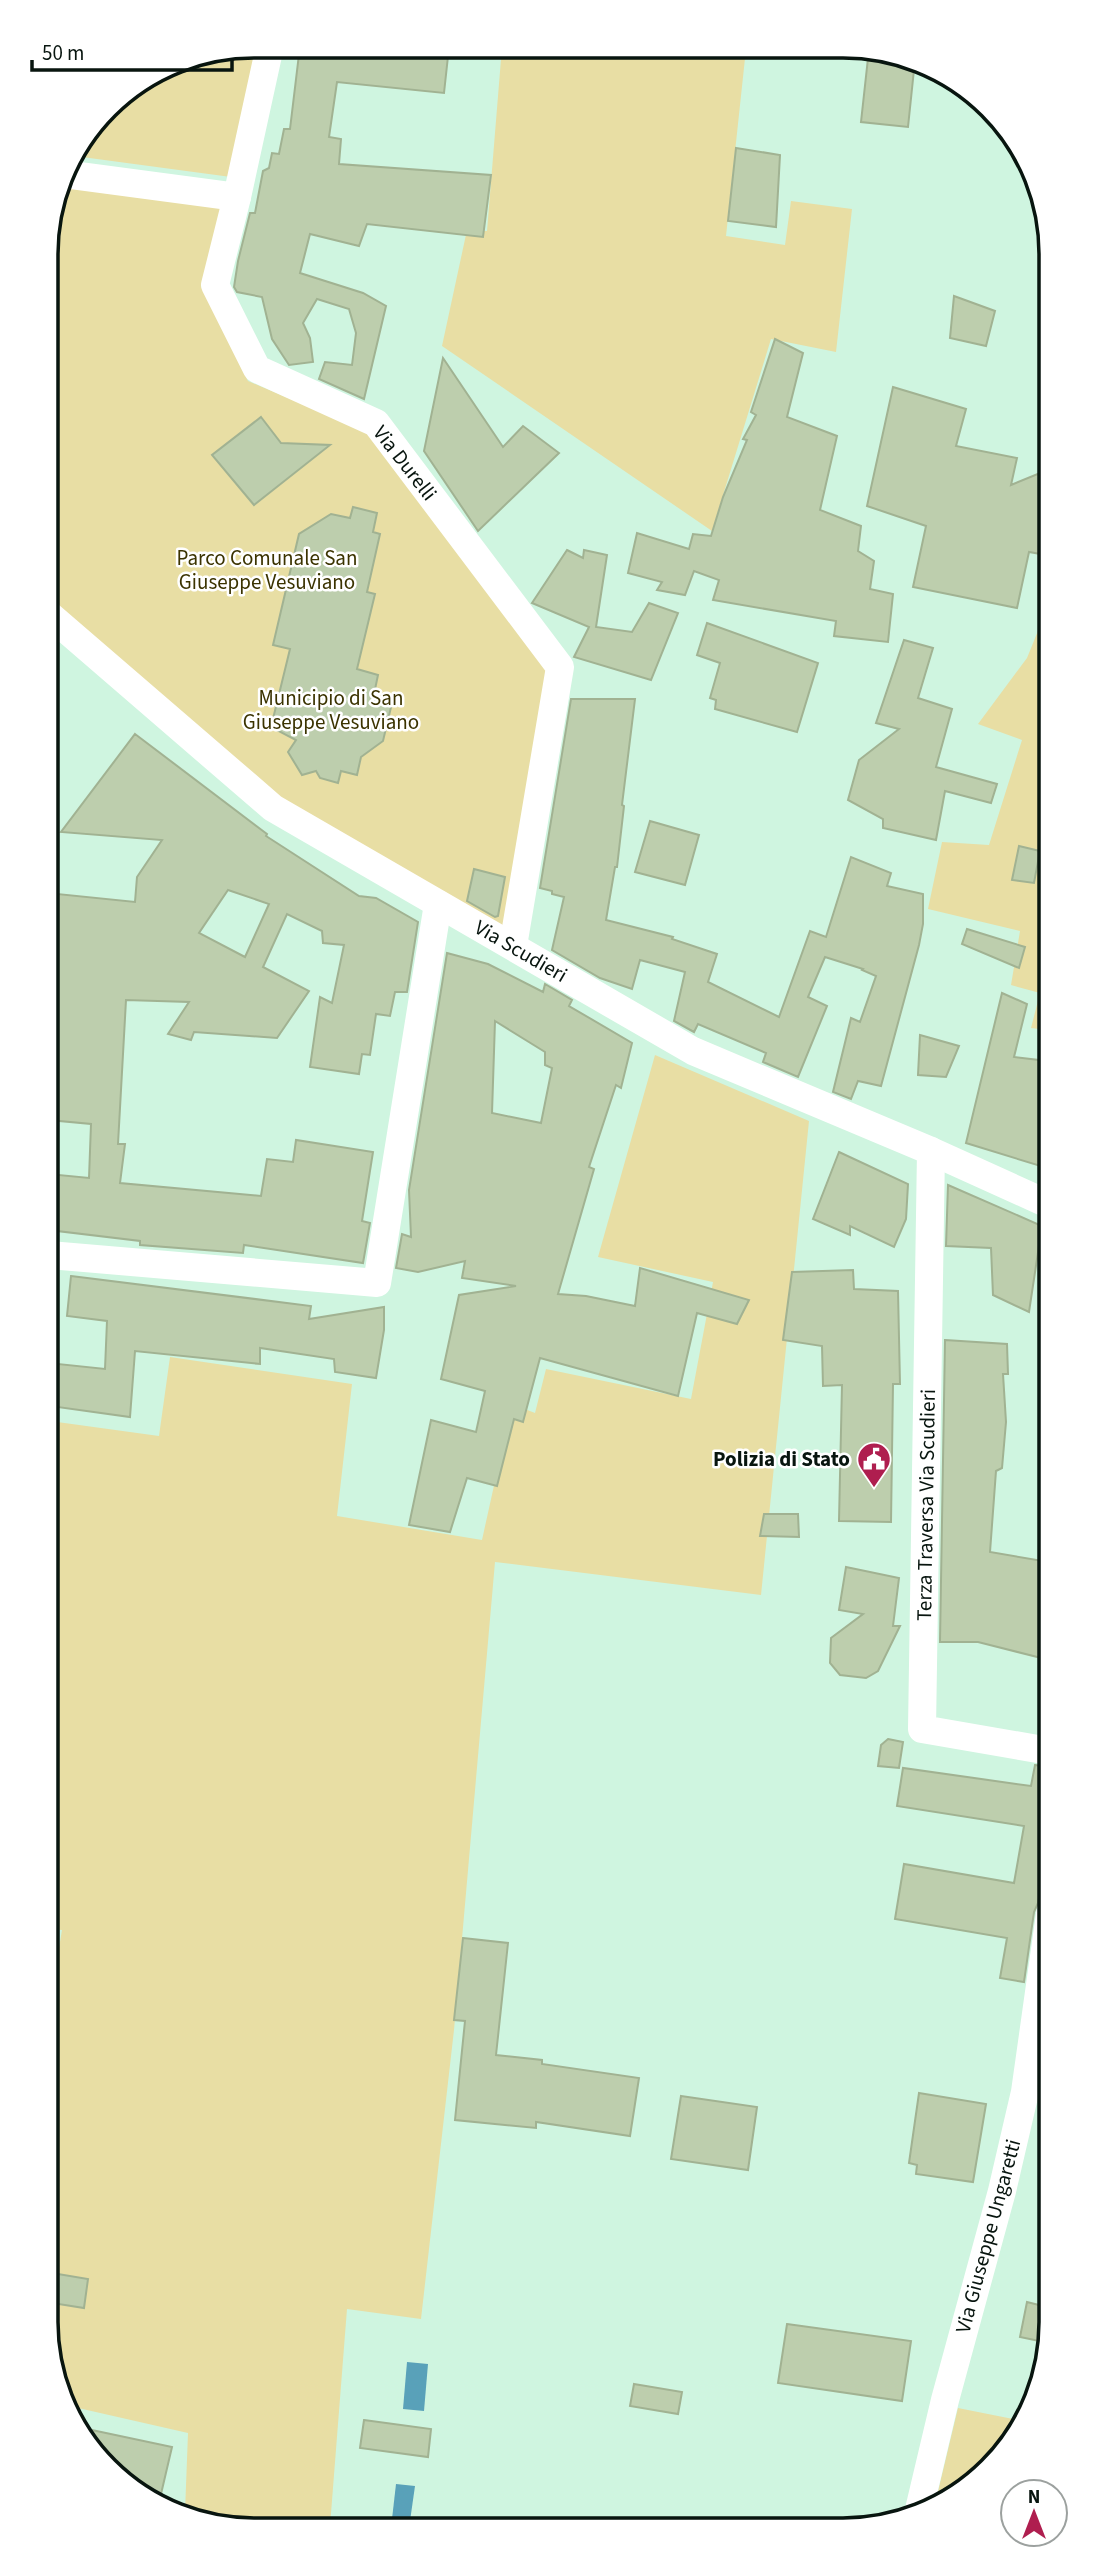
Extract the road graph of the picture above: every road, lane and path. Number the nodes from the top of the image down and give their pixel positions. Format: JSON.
{"nodes":[{"id":1,"x":267,"y":58,"type":"edge"},
{"id":2,"x":75,"y":175,"type":"edge"},
{"id":3,"x":237,"y":197,"type":"junction"},
{"id":4,"x":58,"y":622,"type":"edge"},
{"id":5,"x":438,"y":904,"type":"junction"},
{"id":6,"x":513,"y":947,"type":"junction"},
{"id":7,"x":931,"y":1151,"type":"junction"},
{"id":8,"x":1039,"y":1200,"type":"edge"},
{"id":9,"x":58,"y":1256,"type":"edge"},
{"id":10,"x":1039,"y":1749,"type":"edge"},
{"id":11,"x":1039,"y":1992,"type":"edge"},
{"id":12,"x":922,"y":2501,"type":"edge"}],
"edges":[{"from":1,"to":3,"type":"street","name":"Via Durelli"},
{"from":2,"to":3,"type":"street"},
{"from":3,"to":6,"type":"street","name":"Via Durelli"},
{"from":4,"to":5,"type":"street","name":"Via Scudieri"},
{"from":5,"to":6,"type":"street","name":"Via Scudieri"},
{"from":5,"to":9,"type":"street"},
{"from":6,"to":7,"type":"street","name":"Via Scudieri"},
{"from":7,"to":8,"type":"street","name":"Via Scudieri"},
{"from":7,"to":10,"type":"street","name":"Terza Traversa Via Scudieri"},
{"from":11,"to":12,"type":"street","name":"Via Giuseppe Ungaretti"}]}
